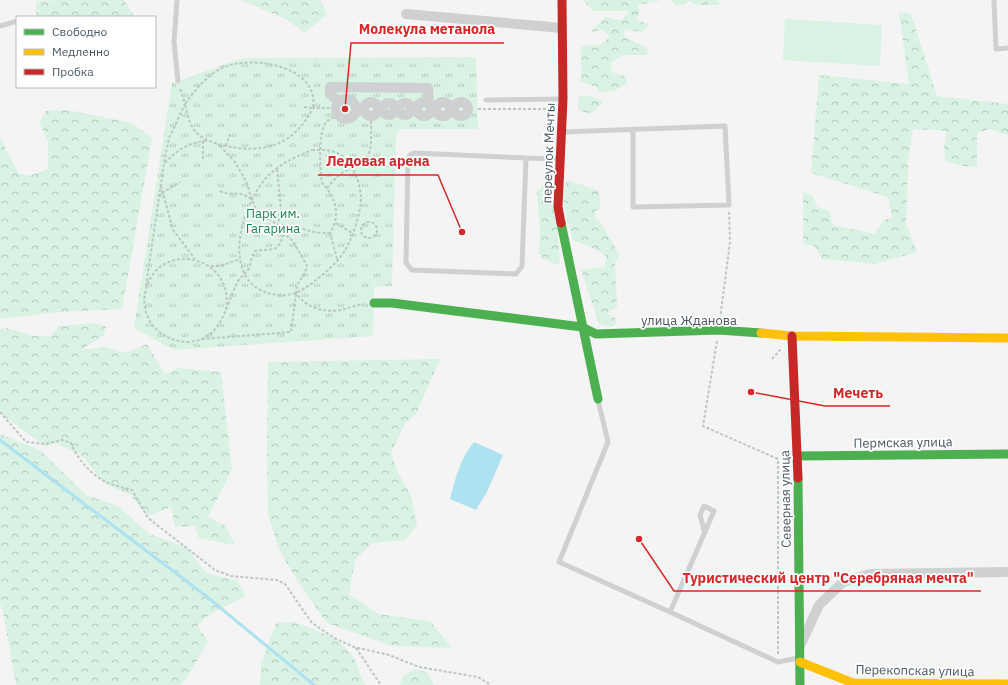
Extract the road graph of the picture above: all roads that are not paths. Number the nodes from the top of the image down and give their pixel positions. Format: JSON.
{"nodes":[{"id":1,"x":177,"y":0,"type":"edge"},
{"id":2,"x":562,"y":0,"type":"edge"},
{"id":3,"x":994,"y":0,"type":"edge"},
{"id":4,"x":406,"y":14,"type":"dead end"},
{"id":5,"x":16,"y":21,"type":"edge"},
{"id":6,"x":0,"y":26,"type":"edge"},
{"id":7,"x":562,"y":28,"type":"junction"},
{"id":8,"x":1008,"y":48,"type":"edge"},
{"id":9,"x":178,"y":81,"type":"road end"},
{"id":10,"x":562,"y":99,"type":"junction"},
{"id":11,"x":486,"y":100,"type":"dead end"},
{"id":12,"x":432,"y":107,"type":"junction"},
{"id":13,"x":337,"y":108,"type":"junction"},
{"id":14,"x":478,"y":109,"type":"road end"},
{"id":15,"x":370,"y":110,"type":"junction"},
{"id":16,"x":633,"y":129,"type":"junction"},
{"id":17,"x":562,"y":132,"type":"junction"},
{"id":18,"x":526,"y":158,"type":"junction"},
{"id":19,"x":560,"y":159,"type":"junction"},
{"id":20,"x":374,"y":303,"type":"road end"},
{"id":21,"x":582,"y":327,"type":"junction"},
{"id":22,"x":792,"y":336,"type":"junction"},
{"id":23,"x":1008,"y":338,"type":"edge"},
{"id":24,"x":598,"y":399,"type":"joint"},
{"id":25,"x":1008,"y":454,"type":"edge"},
{"id":26,"x":798,"y":456,"type":"junction"},
{"id":27,"x":705,"y":533,"type":"junction"},
{"id":28,"x":1008,"y":572,"type":"edge"},
{"id":29,"x":670,"y":612,"type":"junction"},
{"id":30,"x":800,"y":645,"type":"junction"},
{"id":31,"x":801,"y":660,"type":"junction"},
{"id":32,"x":1008,"y":684,"type":"edge"},
{"id":33,"x":800,"y":685,"type":"edge"}],
"edges":[{"from":1,"to":9,"type":"lane"},
{"from":2,"to":7,"type":"street","name":"переулок Мечты"},
{"from":3,"to":8,"type":"lane"},
{"from":4,"to":7,"type":"street"},
{"from":5,"to":6,"type":"lane"},
{"from":7,"to":10,"type":"street","name":"переулок Мечты"},
{"from":10,"to":11,"type":"lane"},
{"from":10,"to":17,"type":"street","name":"переулок Мечты"},
{"from":12,"to":13,"type":"street"},
{"from":12,"to":14,"type":"street"},
{"from":12,"to":15,"type":"street"},
{"from":13,"to":15,"type":"street"},
{"from":13,"to":15,"type":"street"},
{"from":16,"to":16,"type":"lane"},
{"from":16,"to":17,"type":"lane"},
{"from":17,"to":19,"type":"street","name":"переулок Мечты"},
{"from":18,"to":18,"type":"lane"},
{"from":18,"to":19,"type":"lane"},
{"from":19,"to":21,"type":"street","name":"переулок Мечты"},
{"from":20,"to":21,"type":"street","name":"улица Жданова"},
{"from":21,"to":22,"type":"street","name":"улица Жданова"},
{"from":21,"to":24,"type":"street","name":"переулок Мечты"},
{"from":22,"to":23,"type":"street","name":"улица Жданова"},
{"from":22,"to":26,"type":"street","name":"Северная улица"},
{"from":24,"to":29,"type":"lane"},
{"from":25,"to":26,"type":"street","name":"Пермская улица"},
{"from":26,"to":30,"type":"street","name":"Северная улица"},
{"from":27,"to":27,"type":"lane"},
{"from":27,"to":29,"type":"lane"},
{"from":28,"to":30,"type":"street"},
{"from":29,"to":31,"type":"lane"},
{"from":30,"to":31,"type":"street","name":"Северная улица"},
{"from":31,"to":32,"type":"street","name":"Перекопская улица"},
{"from":31,"to":33,"type":"street","name":"Северная улица"}]}
